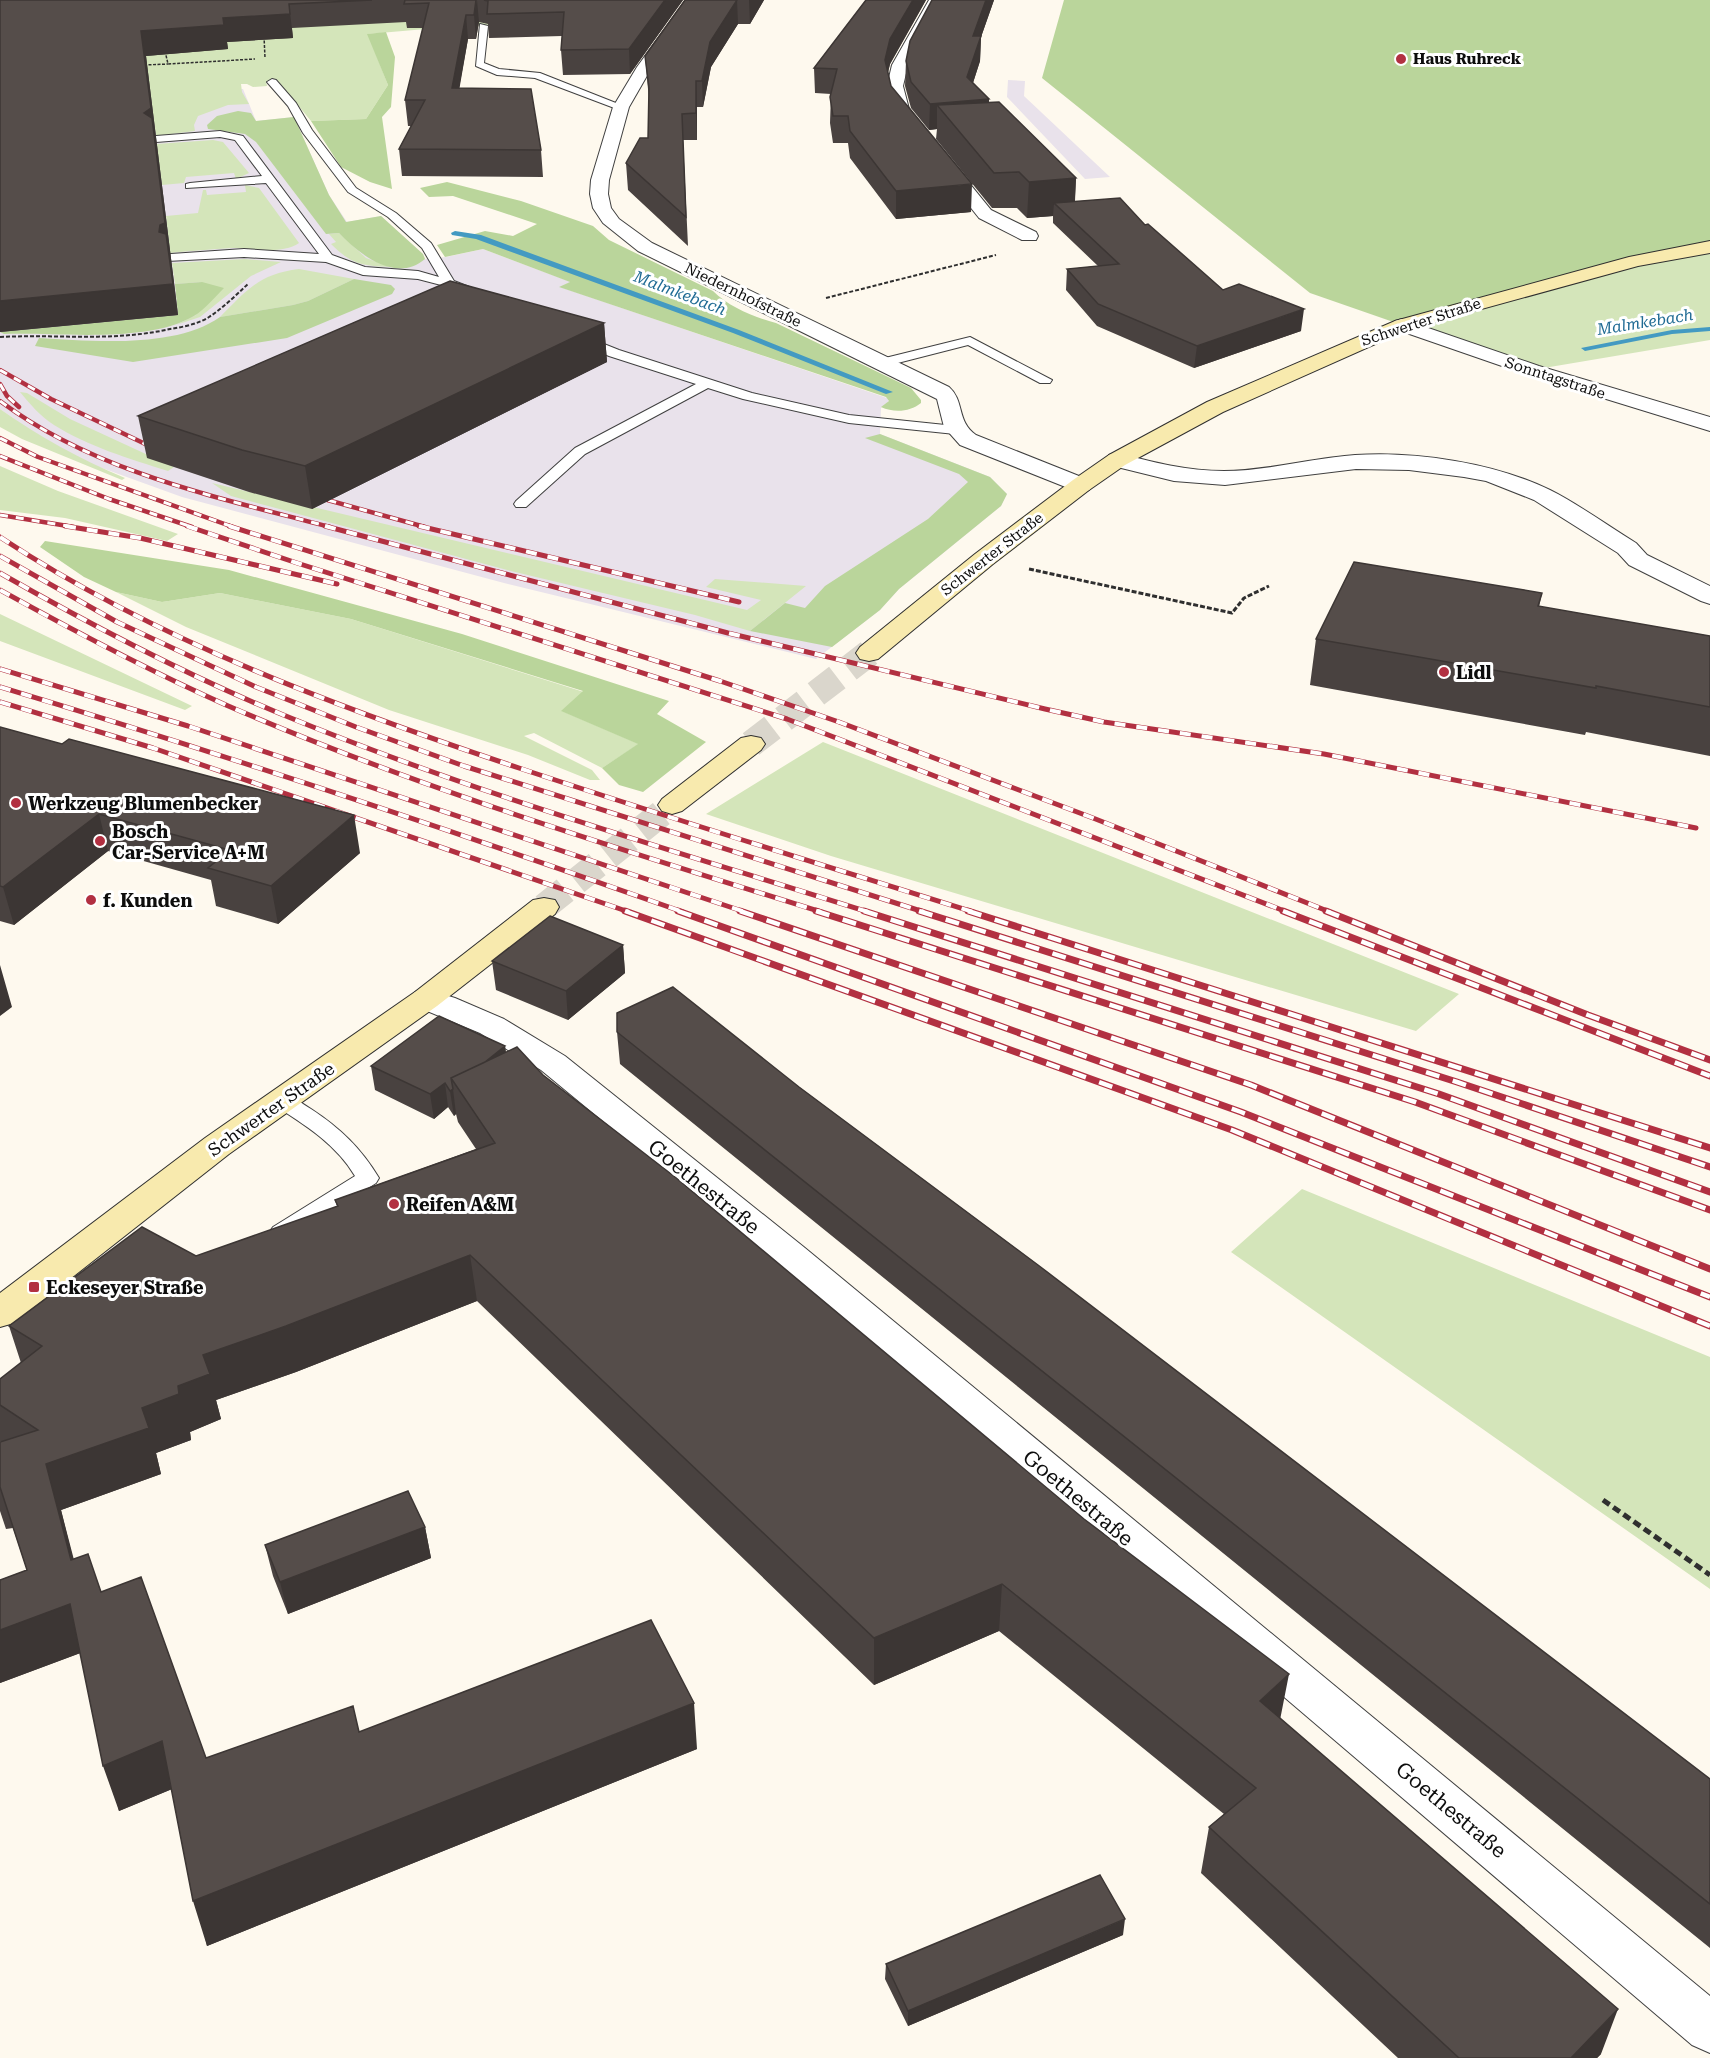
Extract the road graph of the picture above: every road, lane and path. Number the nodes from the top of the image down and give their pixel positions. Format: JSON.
{"nodes":[{"id":1,"x":693,"y":0,"type":"edge"},
{"id":2,"x":936,"y":0,"type":"edge"},
{"id":3,"x":483,"y":26,"type":"dead end"},
{"id":4,"x":265,"y":29,"type":"edge"},
{"id":5,"x":163,"y":45,"type":"edge"},
{"id":6,"x":168,"y":64,"type":"junction"},
{"id":7,"x":134,"y":66,"type":"edge"},
{"id":8,"x":272,"y":82,"type":"dead end"},
{"id":9,"x":621,"y":107,"type":"junction"},
{"id":10,"x":940,"y":135,"type":"edge"},
{"id":11,"x":920,"y":136,"type":"junction"},
{"id":12,"x":156,"y":139,"type":"edge"},
{"id":13,"x":269,"y":178,"type":"junction"},
{"id":14,"x":190,"y":186,"type":"dead end"},
{"id":15,"x":1029,"y":236,"type":"joint"},
{"id":16,"x":1710,"y":247,"type":"edge"},
{"id":17,"x":171,"y":258,"type":"edge"},
{"id":18,"x":328,"y":258,"type":"junction"},
{"id":19,"x":254,"y":279,"type":"dead end"},
{"id":20,"x":449,"y":283,"type":"junction"},
{"id":21,"x":470,"y":291,"type":"junction"},
{"id":22,"x":490,"y":300,"type":"edge"},
{"id":23,"x":448,"y":301,"type":"edge"},
{"id":24,"x":775,"y":310,"type":"junction"},
{"id":25,"x":1402,"y":325,"type":"junction"},
{"id":26,"x":562,"y":331,"type":"edge"},
{"id":27,"x":0,"y":337,"type":"edge"},
{"id":28,"x":882,"y":363,"type":"junction"},
{"id":29,"x":1045,"y":381,"type":"dead end"},
{"id":30,"x":707,"y":383,"type":"junction"},
{"id":31,"x":1710,"y":424,"type":"edge"},
{"id":32,"x":955,"y":430,"type":"junction"},
{"id":33,"x":1117,"y":460,"type":"junction"},
{"id":34,"x":1081,"y":485,"type":"junction"},
{"id":35,"x":521,"y":504,"type":"dead end"},
{"id":36,"x":984,"y":559,"type":"junction"},
{"id":37,"x":1269,"y":586,"type":"dead end"},
{"id":38,"x":1710,"y":596,"type":"edge"},
{"id":39,"x":870,"y":653,"type":"tunnel mouth"},
{"id":40,"x":751,"y":744,"type":"tunnel mouth"},
{"id":41,"x":672,"y":805,"type":"tunnel mouth"},
{"id":42,"x":544,"y":907,"type":"tunnel mouth"},
{"id":43,"x":426,"y":999,"type":"junction"},
{"id":44,"x":282,"y":1100,"type":"junction"},
{"id":45,"x":261,"y":1245,"type":"edge"},
{"id":46,"x":0,"y":1313,"type":"edge"},
{"id":47,"x":1603,"y":1500,"type":"dead end"},
{"id":48,"x":1710,"y":1575,"type":"edge"},
{"id":49,"x":1710,"y":2028,"type":"edge"}],
"edges":[{"from":1,"to":9,"type":"street","name":"Niedernhofstraße"},
{"from":2,"to":11,"type":"street"},
{"from":3,"to":9,"type":"lane"},
{"from":4,"to":6,"type":"path"},
{"from":5,"to":6,"type":"path"},
{"from":6,"to":7,"type":"path"},
{"from":8,"to":20,"type":"lane"},
{"from":9,"to":24,"type":"street","name":"Niedernhofstraße"},
{"from":10,"to":11,"type":"lane"},
{"from":11,"to":15,"type":"street"},
{"from":12,"to":13,"type":"lane"},
{"from":13,"to":14,"type":"lane"},
{"from":13,"to":18,"type":"lane"},
{"from":15,"to":24,"type":"path"},
{"from":16,"to":25,"type":"main road","name":"Schwerter Straße"},
{"from":17,"to":18,"type":"lane"},
{"from":18,"to":20,"type":"lane"},
{"from":19,"to":27,"type":"path"},
{"from":20,"to":21,"type":"lane"},
{"from":21,"to":22,"type":"lane"},
{"from":21,"to":23,"type":"lane"},
{"from":24,"to":28,"type":"street","name":"Niedernhofstraße"},
{"from":25,"to":31,"type":"street","name":"Sonntagstraße"},
{"from":25,"to":33,"type":"main road","name":"Schwerter Straße"},
{"from":26,"to":30,"type":"lane"},
{"from":28,"to":29,"type":"lane"},
{"from":28,"to":32,"type":"street","name":"Niedernhofstraße"},
{"from":30,"to":32,"type":"lane"},
{"from":30,"to":35,"type":"lane"},
{"from":32,"to":34,"type":"street"},
{"from":33,"to":34,"type":"main road","name":"Schwerter Straße"},
{"from":33,"to":38,"type":"street"},
{"from":34,"to":36,"type":"main road","name":"Schwerter Straße"},
{"from":36,"to":37,"type":"path"},
{"from":36,"to":39,"type":"main road","name":"Schwerter Straße"},
{"from":40,"to":41,"type":"main road"},
{"from":42,"to":43,"type":"main road","name":"Schwerter Straße"},
{"from":43,"to":44,"type":"main road","name":"Schwerter Straße"},
{"from":43,"to":49,"type":"street","name":"Goethestraße"},
{"from":44,"to":45,"type":"lane"},
{"from":44,"to":46,"type":"main road","name":"Schwerter Straße"},
{"from":47,"to":48,"type":"path"}]}
